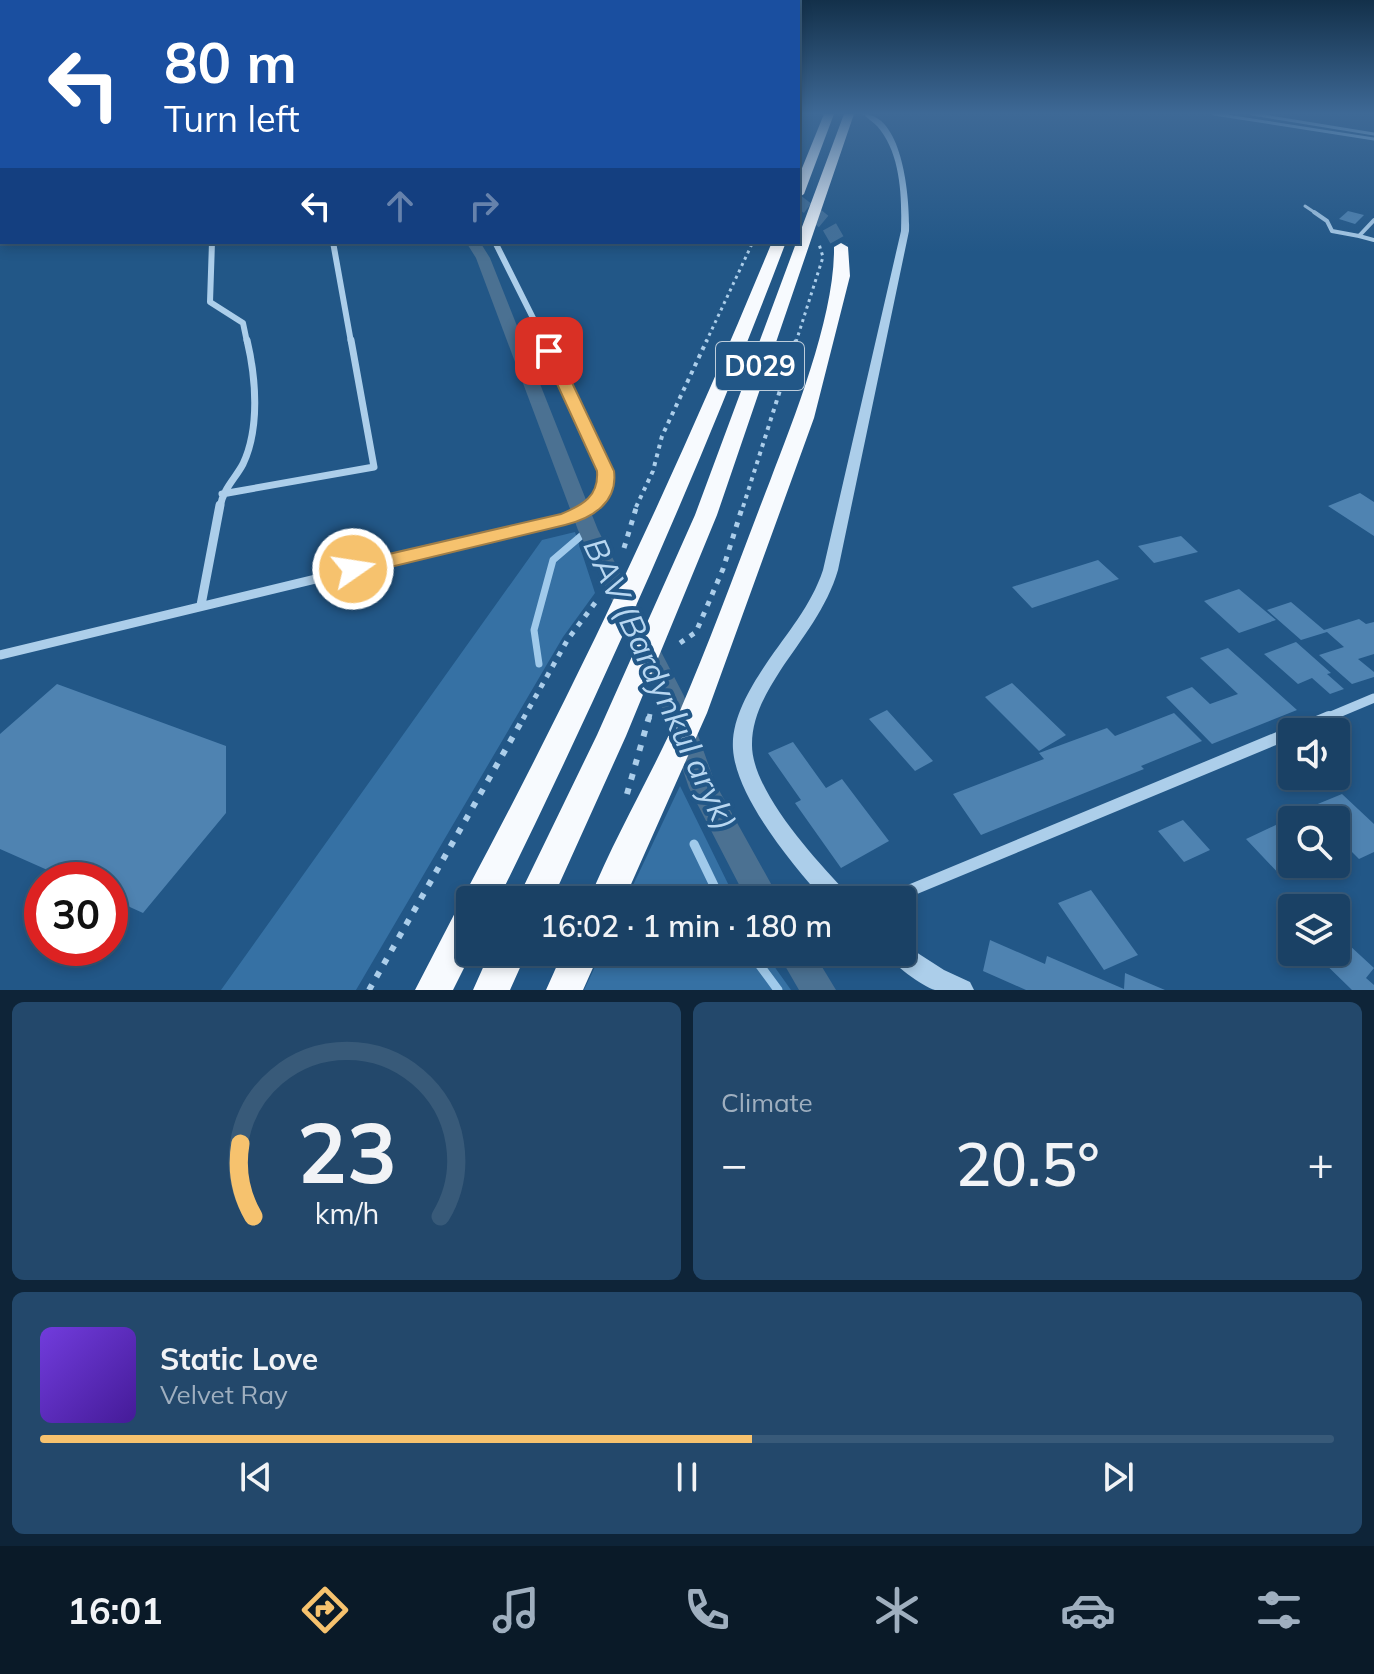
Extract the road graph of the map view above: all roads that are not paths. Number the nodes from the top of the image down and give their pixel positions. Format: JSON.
{"nodes":[{"id":1,"x":811,"y":160,"type":"edge"},
{"id":2,"x":833,"y":160,"type":"edge"},
{"id":3,"x":896,"y":160,"type":"edge"},
{"id":4,"x":800,"y":189,"type":"edge"},
{"id":5,"x":1305,"y":206,"type":"dead end"},
{"id":6,"x":1374,"y":220,"type":"edge"},
{"id":7,"x":1359,"y":236,"type":"junction"},
{"id":8,"x":1374,"y":240,"type":"edge"},
{"id":9,"x":212,"y":244,"type":"edge"},
{"id":10,"x":333,"y":244,"type":"edge"},
{"id":11,"x":496,"y":244,"type":"edge"},
{"id":12,"x":762,"y":244,"type":"edge"},
{"id":13,"x":778,"y":244,"type":"edge"},
{"id":14,"x":841,"y":247,"type":"tunnel mouth"},
{"id":15,"x":720,"y":395,"type":"junction"},
{"id":16,"x":222,"y":494,"type":"junction"},
{"id":17,"x":201,"y":605,"type":"junction"},
{"id":18,"x":0,"y":655,"type":"edge"},
{"id":19,"x":1374,"y":698,"type":"edge"},
{"id":20,"x":1326,"y":718,"type":"edge"},
{"id":21,"x":1278,"y":738,"type":"edge"},
{"id":22,"x":487,"y":886,"type":"edge"},
{"id":23,"x":540,"y":886,"type":"edge"},
{"id":24,"x":613,"y":886,"type":"edge"},
{"id":25,"x":825,"y":886,"type":"edge"},
{"id":26,"x":916,"y":888,"type":"edge"},
{"id":27,"x":456,"y":946,"type":"edge"},
{"id":28,"x":916,"y":965,"type":"edge"},
{"id":29,"x":502,"y":966,"type":"edge"},
{"id":30,"x":575,"y":966,"type":"edge"},
{"id":31,"x":433,"y":990,"type":"edge"},
{"id":32,"x":491,"y":990,"type":"edge"},
{"id":33,"x":564,"y":990,"type":"edge"},
{"id":34,"x":962,"y":990,"type":"edge"}],
"edges":[{"from":1,"to":4,"type":"highway"},
{"from":2,"to":23,"type":"highway","number":"D029"},
{"from":3,"to":25,"type":"street"},
{"from":5,"to":7,"type":"lane"},
{"from":6,"to":7,"type":"lane"},
{"from":7,"to":8,"type":"lane"},
{"from":9,"to":16,"type":"street"},
{"from":10,"to":16,"type":"street"},
{"from":11,"to":17,"type":"street"},
{"from":12,"to":15,"type":"highway","number":"D029"},
{"from":13,"to":15,"type":"highway","number":"D029"},
{"from":14,"to":24,"type":"highway","number":"D029"},
{"from":15,"to":22,"type":"highway","number":"D029"},
{"from":16,"to":17,"type":"street"},
{"from":17,"to":18,"type":"street"},
{"from":19,"to":20,"type":"street"},
{"from":21,"to":26,"type":"street"},
{"from":27,"to":31,"type":"highway"},
{"from":28,"to":34,"type":"street"},
{"from":29,"to":32,"type":"highway"},
{"from":30,"to":33,"type":"highway"}]}
